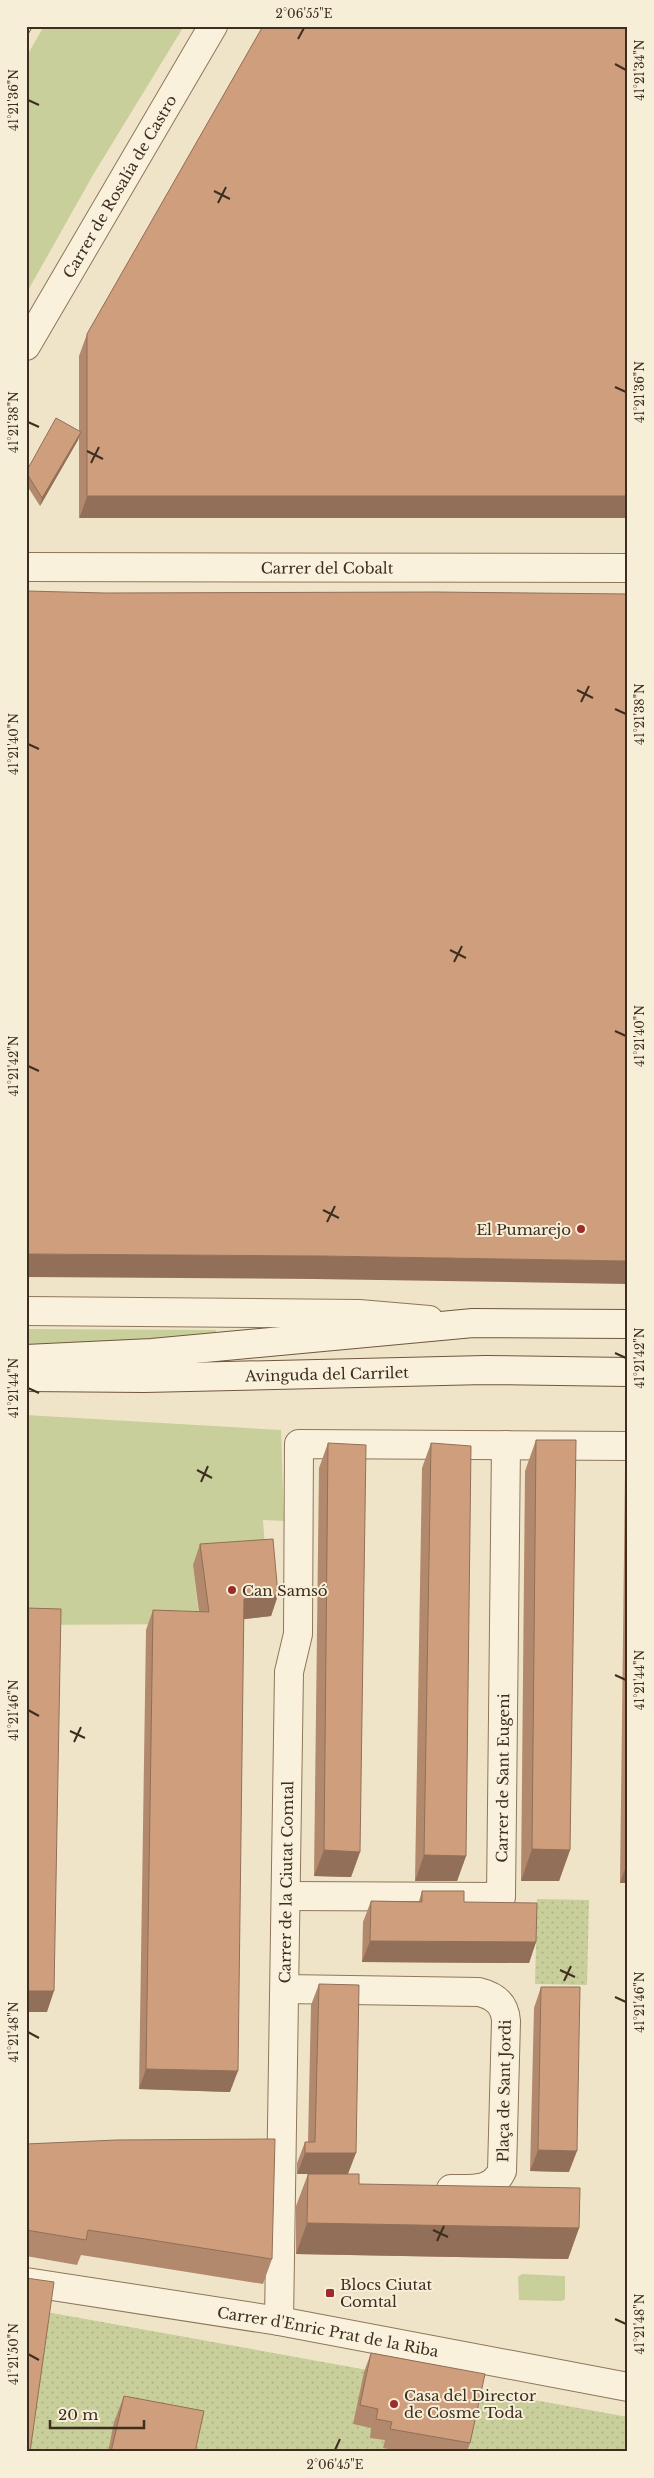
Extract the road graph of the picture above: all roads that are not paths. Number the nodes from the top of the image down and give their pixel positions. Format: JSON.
{"nodes":[{"id":1,"x":213,"y":26,"type":"edge"},
{"id":2,"x":26,"y":346,"type":"edge"},
{"id":3,"x":26,"y":567,"type":"edge"},
{"id":4,"x":628,"y":568,"type":"edge"},
{"id":5,"x":26,"y":1312,"type":"edge"},
{"id":6,"x":473,"y":1323,"type":"junction"},
{"id":7,"x":628,"y":1324,"type":"edge"},
{"id":8,"x":26,"y":1359,"type":"edge"},
{"id":9,"x":628,"y":1372,"type":"edge"},
{"id":10,"x":26,"y":1377,"type":"edge"},
{"id":11,"x":506,"y":1445,"type":"junction"},
{"id":12,"x":628,"y":1446,"type":"edge"},
{"id":13,"x":286,"y":1896,"type":"junction"},
{"id":14,"x":285,"y":1989,"type":"junction"},
{"id":15,"x":430,"y":2190,"type":"edge"},
{"id":16,"x":26,"y":2282,"type":"edge"},
{"id":17,"x":279,"y":2321,"type":"junction"},
{"id":18,"x":628,"y":2387,"type":"edge"}],
"edges":[{"from":1,"to":2,"type":"street","name":"Carrer de Rosalía de Castro"},
{"from":3,"to":4,"type":"street","name":"Carrer del Cobalt"},
{"from":5,"to":6,"type":"street","name":"Avinguda del Carrilet"},
{"from":6,"to":7,"type":"street","name":"Avinguda del Carrilet"},
{"from":6,"to":8,"type":"street","name":"Avinguda del Carrilet"},
{"from":9,"to":10,"type":"street","name":"Avinguda del Carrilet"},
{"from":11,"to":12,"type":"street"},
{"from":11,"to":13,"type":"street","name":"Carrer de la Ciutat Comtal"},
{"from":11,"to":13,"type":"street","name":"Carrer de Sant Eugeni"},
{"from":13,"to":14,"type":"street","name":"Carrer de la Ciutat Comtal"},
{"from":14,"to":15,"type":"street","name":"Plaça de Sant Jordi"},
{"from":14,"to":17,"type":"street","name":"Carrer de la Ciutat Comtal"},
{"from":16,"to":17,"type":"street","name":"Carrer d'Enric Prat de la Riba"},
{"from":17,"to":18,"type":"street","name":"Carrer d'Enric Prat de la Riba"}]}
